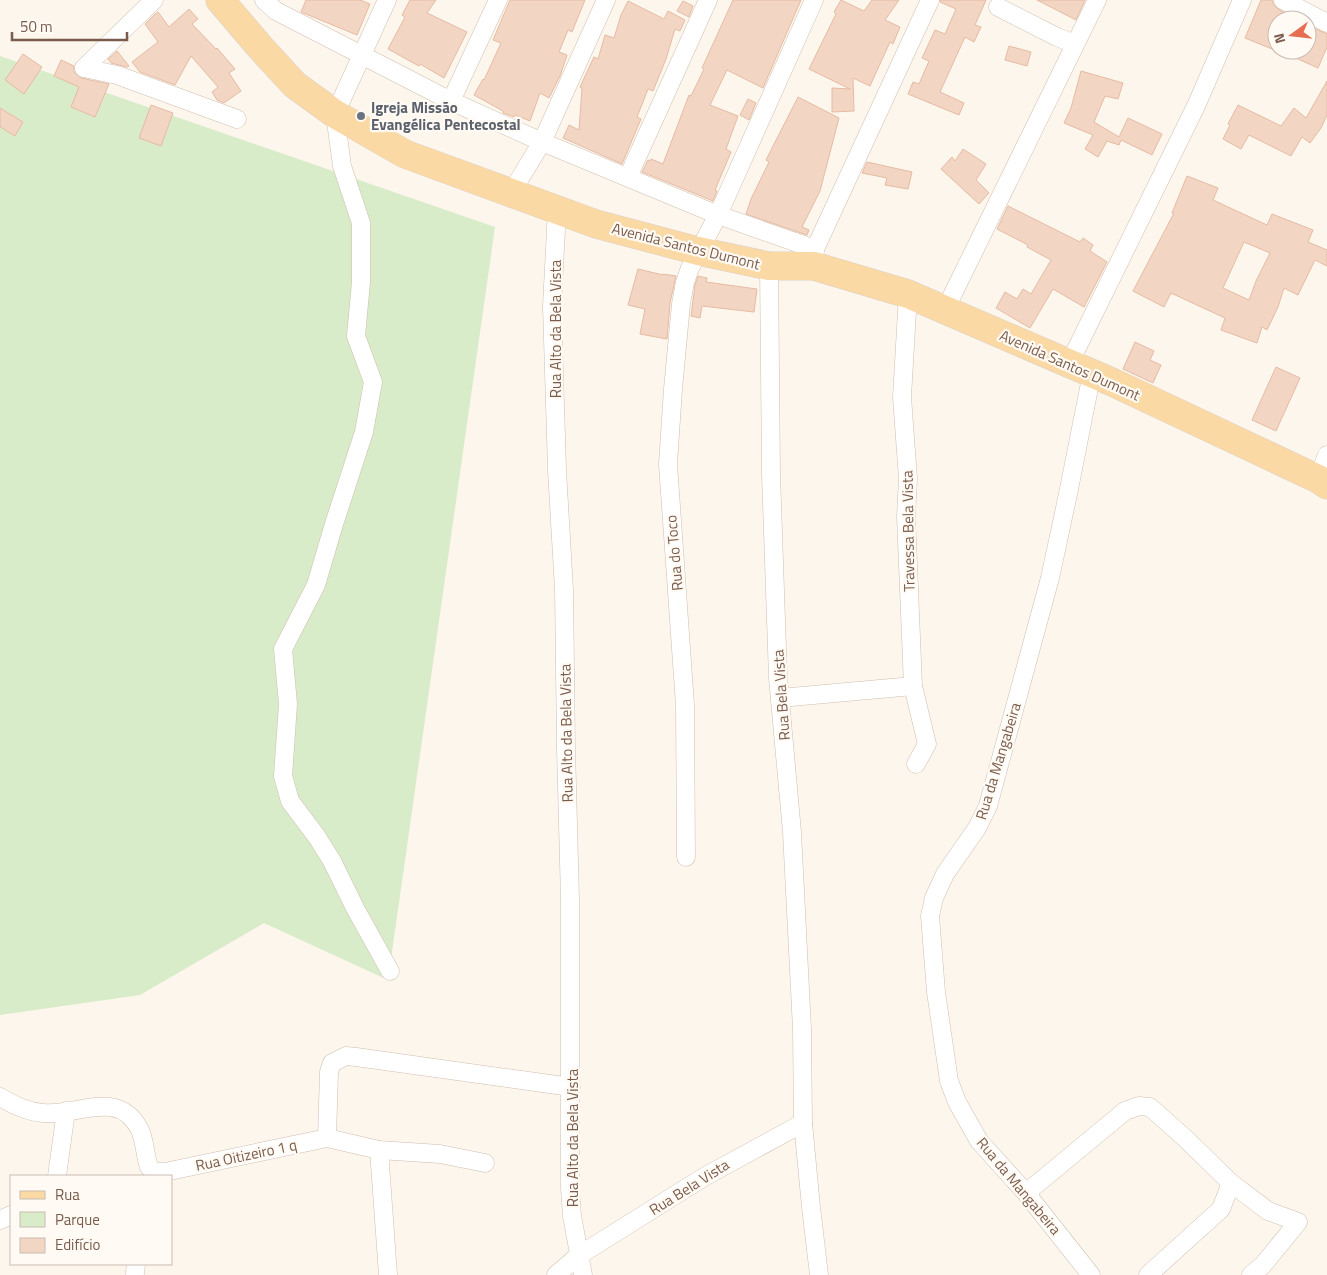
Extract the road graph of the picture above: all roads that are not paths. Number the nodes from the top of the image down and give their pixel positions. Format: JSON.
{"nodes":[{"id":1,"x":154,"y":0,"type":"edge"},
{"id":2,"x":220,"y":0,"type":"edge"},
{"id":3,"x":387,"y":0,"type":"edge"},
{"id":4,"x":498,"y":0,"type":"edge"},
{"id":5,"x":606,"y":0,"type":"edge"},
{"id":6,"x":708,"y":0,"type":"edge"},
{"id":7,"x":814,"y":0,"type":"edge"},
{"id":8,"x":930,"y":0,"type":"edge"},
{"id":9,"x":1097,"y":0,"type":"edge"},
{"id":10,"x":1242,"y":0,"type":"edge"},
{"id":11,"x":1283,"y":0,"type":"edge"},
{"id":12,"x":274,"y":4,"type":"edge"},
{"id":13,"x":998,"y":7,"type":"dead end"},
{"id":14,"x":1327,"y":23,"type":"edge"},
{"id":15,"x":1075,"y":44,"type":"junction"},
{"id":16,"x":361,"y":54,"type":"junction"},
{"id":17,"x":451,"y":101,"type":"junction"},
{"id":18,"x":335,"y":114,"type":"junction"},
{"id":19,"x":237,"y":119,"type":"dead end"},
{"id":20,"x":542,"y":142,"type":"junction"},
{"id":21,"x":628,"y":177,"type":"junction"},
{"id":22,"x":511,"y":193,"type":"junction"},
{"id":23,"x":557,"y":210,"type":"junction"},
{"id":24,"x":718,"y":215,"type":"junction"},
{"id":25,"x":698,"y":252,"type":"junction"},
{"id":26,"x":814,"y":257,"type":"junction"},
{"id":27,"x":769,"y":266,"type":"junction"},
{"id":28,"x":908,"y":294,"type":"junction"},
{"id":29,"x":945,"y":310,"type":"junction"},
{"id":30,"x":1080,"y":368,"type":"junction"},
{"id":31,"x":1324,"y":473,"type":"edge"},
{"id":32,"x":914,"y":686,"type":"junction"},
{"id":33,"x":780,"y":698,"type":"junction"},
{"id":34,"x":916,"y":764,"type":"dead end"},
{"id":35,"x":686,"y":857,"type":"dead end"},
{"id":36,"x":390,"y":971,"type":"dead end"},
{"id":37,"x":571,"y":1087,"type":"junction"},
{"id":38,"x":0,"y":1097,"type":"edge"},
{"id":39,"x":66,"y":1111,"type":"junction"},
{"id":40,"x":803,"y":1124,"type":"junction"},
{"id":41,"x":327,"y":1138,"type":"junction"},
{"id":42,"x":379,"y":1150,"type":"junction"},
{"id":43,"x":485,"y":1163,"type":"dead end"},
{"id":44,"x":148,"y":1172,"type":"edge"},
{"id":45,"x":56,"y":1175,"type":"edge"},
{"id":46,"x":1231,"y":1183,"type":"junction"},
{"id":47,"x":1026,"y":1193,"type":"junction"},
{"id":48,"x":578,"y":1256,"type":"junction"},
{"id":49,"x":388,"y":1275,"type":"edge"},
{"id":50,"x":556,"y":1275,"type":"edge"},
{"id":51,"x":583,"y":1275,"type":"edge"},
{"id":52,"x":819,"y":1275,"type":"edge"},
{"id":53,"x":1091,"y":1275,"type":"edge"},
{"id":54,"x":1148,"y":1275,"type":"edge"},
{"id":55,"x":1251,"y":1275,"type":"edge"}],
"edges":[{"from":1,"to":19,"type":"street"},
{"from":2,"to":18,"type":"main road","name":"Avenida Santos Dumont"},
{"from":3,"to":16,"type":"street"},
{"from":4,"to":17,"type":"street"},
{"from":5,"to":20,"type":"street"},
{"from":6,"to":21,"type":"street"},
{"from":7,"to":24,"type":"street","name":"Rua do Toco"},
{"from":8,"to":26,"type":"street"},
{"from":9,"to":15,"type":"street"},
{"from":10,"to":30,"type":"street","name":"Rua da Mangabeira"},
{"from":11,"to":14,"type":"street"},
{"from":12,"to":16,"type":"street"},
{"from":13,"to":15,"type":"street"},
{"from":15,"to":29,"type":"street"},
{"from":16,"to":17,"type":"street"},
{"from":16,"to":18,"type":"street"},
{"from":17,"to":20,"type":"street"},
{"from":18,"to":22,"type":"main road","name":"Avenida Santos Dumont"},
{"from":18,"to":36,"type":"street"},
{"from":20,"to":21,"type":"street"},
{"from":20,"to":22,"type":"street"},
{"from":21,"to":24,"type":"street"},
{"from":22,"to":23,"type":"main road","name":"Avenida Santos Dumont"},
{"from":23,"to":25,"type":"main road","name":"Avenida Santos Dumont"},
{"from":23,"to":37,"type":"street","name":"Rua Alto da Bela Vista"},
{"from":24,"to":25,"type":"street","name":"Rua do Toco"},
{"from":24,"to":26,"type":"street"},
{"from":25,"to":27,"type":"main road","name":"Avenida Santos Dumont"},
{"from":25,"to":35,"type":"street","name":"Rua do Toco"},
{"from":26,"to":27,"type":"main road","name":"Avenida Santos Dumont"},
{"from":26,"to":28,"type":"main road","name":"Avenida Santos Dumont"},
{"from":27,"to":33,"type":"street","name":"Rua Bela Vista"},
{"from":28,"to":29,"type":"main road","name":"Avenida Santos Dumont"},
{"from":28,"to":32,"type":"street","name":"Travessa Bela Vista"},
{"from":29,"to":30,"type":"main road","name":"Avenida Santos Dumont"},
{"from":30,"to":31,"type":"main road","name":"Avenida Santos Dumont"},
{"from":30,"to":47,"type":"street","name":"Rua da Mangabeira"},
{"from":32,"to":33,"type":"street"},
{"from":32,"to":34,"type":"street","name":"Travessa Bela Vista"},
{"from":33,"to":40,"type":"street","name":"Rua Bela Vista"},
{"from":37,"to":41,"type":"street"},
{"from":37,"to":48,"type":"street","name":"Rua Alto da Bela Vista"},
{"from":38,"to":39,"type":"street","name":"Rua Oitizeiro 1 q"},
{"from":39,"to":44,"type":"street","name":"Rua Oitizeiro 1 q"},
{"from":39,"to":45,"type":"street"},
{"from":40,"to":48,"type":"street","name":"Rua Bela Vista"},
{"from":40,"to":52,"type":"street","name":"Rua Bela Vista"},
{"from":41,"to":42,"type":"street"},
{"from":41,"to":44,"type":"street","name":"Rua Oitizeiro 1 q"},
{"from":42,"to":43,"type":"street"},
{"from":42,"to":49,"type":"street"},
{"from":46,"to":47,"type":"street"},
{"from":46,"to":54,"type":"street"},
{"from":46,"to":55,"type":"street"},
{"from":47,"to":53,"type":"street","name":"Rua da Mangabeira"},
{"from":48,"to":50,"type":"street","name":"Rua Bela Vista"},
{"from":48,"to":51,"type":"street"}]}
